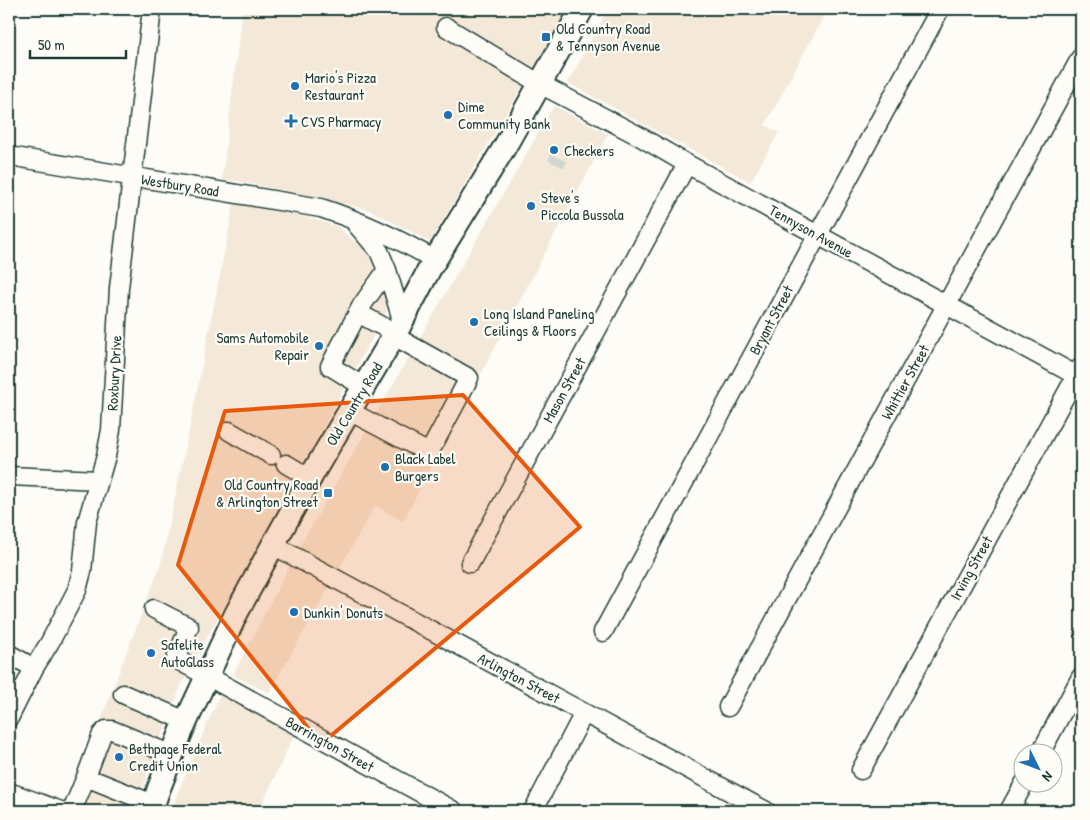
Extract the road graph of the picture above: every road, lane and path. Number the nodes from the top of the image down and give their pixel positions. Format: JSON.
{"nodes":[{"id":1,"x":152,"y":9,"type":"edge"},
{"id":2,"x":582,"y":9,"type":"edge"},
{"id":3,"x":940,"y":9,"type":"edge"},
{"id":4,"x":446,"y":27,"type":"dead end"},
{"id":5,"x":1081,"y":57,"type":"edge"},
{"id":6,"x":540,"y":84,"type":"junction"},
{"id":7,"x":9,"y":156,"type":"edge"},
{"id":8,"x":687,"y":164,"type":"junction"},
{"id":9,"x":132,"y":176,"type":"junction"},
{"id":10,"x":350,"y":218,"type":"junction"},
{"id":11,"x":817,"y":235,"type":"junction"},
{"id":12,"x":436,"y":260,"type":"junction"},
{"id":13,"x":387,"y":270,"type":"junction"},
{"id":14,"x":947,"y":305,"type":"junction"},
{"id":15,"x":358,"y":313,"type":"junction"},
{"id":16,"x":397,"y":330,"type":"junction"},
{"id":17,"x":1080,"y":373,"type":"edge"},
{"id":18,"x":364,"y":387,"type":"junction"},
{"id":19,"x":349,"y":411,"type":"junction"},
{"id":20,"x":229,"y":431,"type":"dead end"},
{"id":21,"x":9,"y":476,"type":"edge"},
{"id":22,"x":310,"y":478,"type":"junction"},
{"id":23,"x":99,"y":480,"type":"junction"},
{"id":24,"x":273,"y":545,"type":"junction"},
{"id":25,"x":470,"y":563,"type":"dead end"},
{"id":26,"x":154,"y":609,"type":"dead end"},
{"id":27,"x":603,"y":632,"type":"dead end"},
{"id":28,"x":9,"y":654,"type":"edge"},
{"id":29,"x":34,"y":668,"type":"junction"},
{"id":30,"x":208,"y":676,"type":"junction"},
{"id":31,"x":1081,"y":677,"type":"edge"},
{"id":32,"x":123,"y":694,"type":"dead end"},
{"id":33,"x":728,"y":707,"type":"dead end"},
{"id":34,"x":584,"y":714,"type":"junction"},
{"id":35,"x":9,"y":718,"type":"edge"},
{"id":36,"x":186,"y":721,"type":"junction"},
{"id":37,"x":1046,"y":742,"type":"edge"},
{"id":38,"x":172,"y":755,"type":"junction"},
{"id":39,"x":861,"y":770,"type":"dead end"},
{"id":40,"x":86,"y":777,"type":"junction"},
{"id":41,"x":9,"y":792,"type":"edge"},
{"id":42,"x":1019,"y":792,"type":"edge"},
{"id":43,"x":152,"y":808,"type":"edge"},
{"id":44,"x":61,"y":811,"type":"edge"},
{"id":45,"x":72,"y":811,"type":"edge"},
{"id":46,"x":454,"y":811,"type":"edge"},
{"id":47,"x":533,"y":811,"type":"edge"},
{"id":48,"x":766,"y":811,"type":"edge"},
{"id":49,"x":1009,"y":811,"type":"edge"}],
"edges":[{"from":1,"to":9,"type":"street","name":"Roxbury Drive"},
{"from":2,"to":6,"type":"main road","name":"Old Country Road"},
{"from":3,"to":11,"type":"street","name":"Bryant Street"},
{"from":4,"to":6,"type":"street","name":"Tennyson Avenue"},
{"from":5,"to":14,"type":"street","name":"Whittier Street"},
{"from":6,"to":8,"type":"street","name":"Tennyson Avenue"},
{"from":6,"to":12,"type":"main road","name":"Old Country Road"},
{"from":7,"to":9,"type":"street","name":"Westbury Road"},
{"from":8,"to":11,"type":"street","name":"Tennyson Avenue"},
{"from":8,"to":25,"type":"street","name":"Mason Street"},
{"from":9,"to":10,"type":"street","name":"Westbury Road"},
{"from":9,"to":23,"type":"street","name":"Roxbury Drive"},
{"from":10,"to":12,"type":"street","name":"Westbury Road"},
{"from":10,"to":13,"type":"street","name":"Westbury Road"},
{"from":11,"to":14,"type":"street","name":"Tennyson Avenue"},
{"from":11,"to":27,"type":"street","name":"Bryant Street"},
{"from":12,"to":16,"type":"main road","name":"Old Country Road"},
{"from":13,"to":15,"type":"street"},
{"from":13,"to":16,"type":"street","name":"Westbury Road"},
{"from":14,"to":17,"type":"street","name":"Tennyson Avenue"},
{"from":14,"to":33,"type":"street","name":"Whittier Street"},
{"from":15,"to":16,"type":"street"},
{"from":15,"to":18,"type":"street"},
{"from":16,"to":18,"type":"main road","name":"Old Country Road"},
{"from":16,"to":19,"type":"street"},
{"from":17,"to":39,"type":"street","name":"Irving Street"},
{"from":18,"to":19,"type":"main road","name":"Old Country Road"},
{"from":19,"to":22,"type":"main road","name":"Old Country Road"},
{"from":20,"to":22,"type":"street"},
{"from":21,"to":23,"type":"street"},
{"from":22,"to":24,"type":"main road","name":"Old Country Road"},
{"from":23,"to":29,"type":"street","name":"Roxbury Drive"},
{"from":24,"to":30,"type":"main road","name":"Old Country Road"},
{"from":24,"to":34,"type":"street","name":"Arlington Street"},
{"from":26,"to":30,"type":"street","name":"Barrington Street"},
{"from":28,"to":29,"type":"street"},
{"from":29,"to":35,"type":"street","name":"Roxbury Drive"},
{"from":30,"to":36,"type":"main road","name":"Old Country Road"},
{"from":30,"to":46,"type":"street","name":"Barrington Street"},
{"from":31,"to":37,"type":"street"},
{"from":32,"to":36,"type":"street"},
{"from":34,"to":47,"type":"street"},
{"from":34,"to":48,"type":"street","name":"Arlington Street"},
{"from":36,"to":38,"type":"main road","name":"Old Country Road"},
{"from":38,"to":40,"type":"street"},
{"from":38,"to":43,"type":"main road","name":"Old Country Road"},
{"from":40,"to":43,"type":"street"},
{"from":40,"to":45,"type":"street"},
{"from":41,"to":44,"type":"street"},
{"from":42,"to":49,"type":"street"}]}
